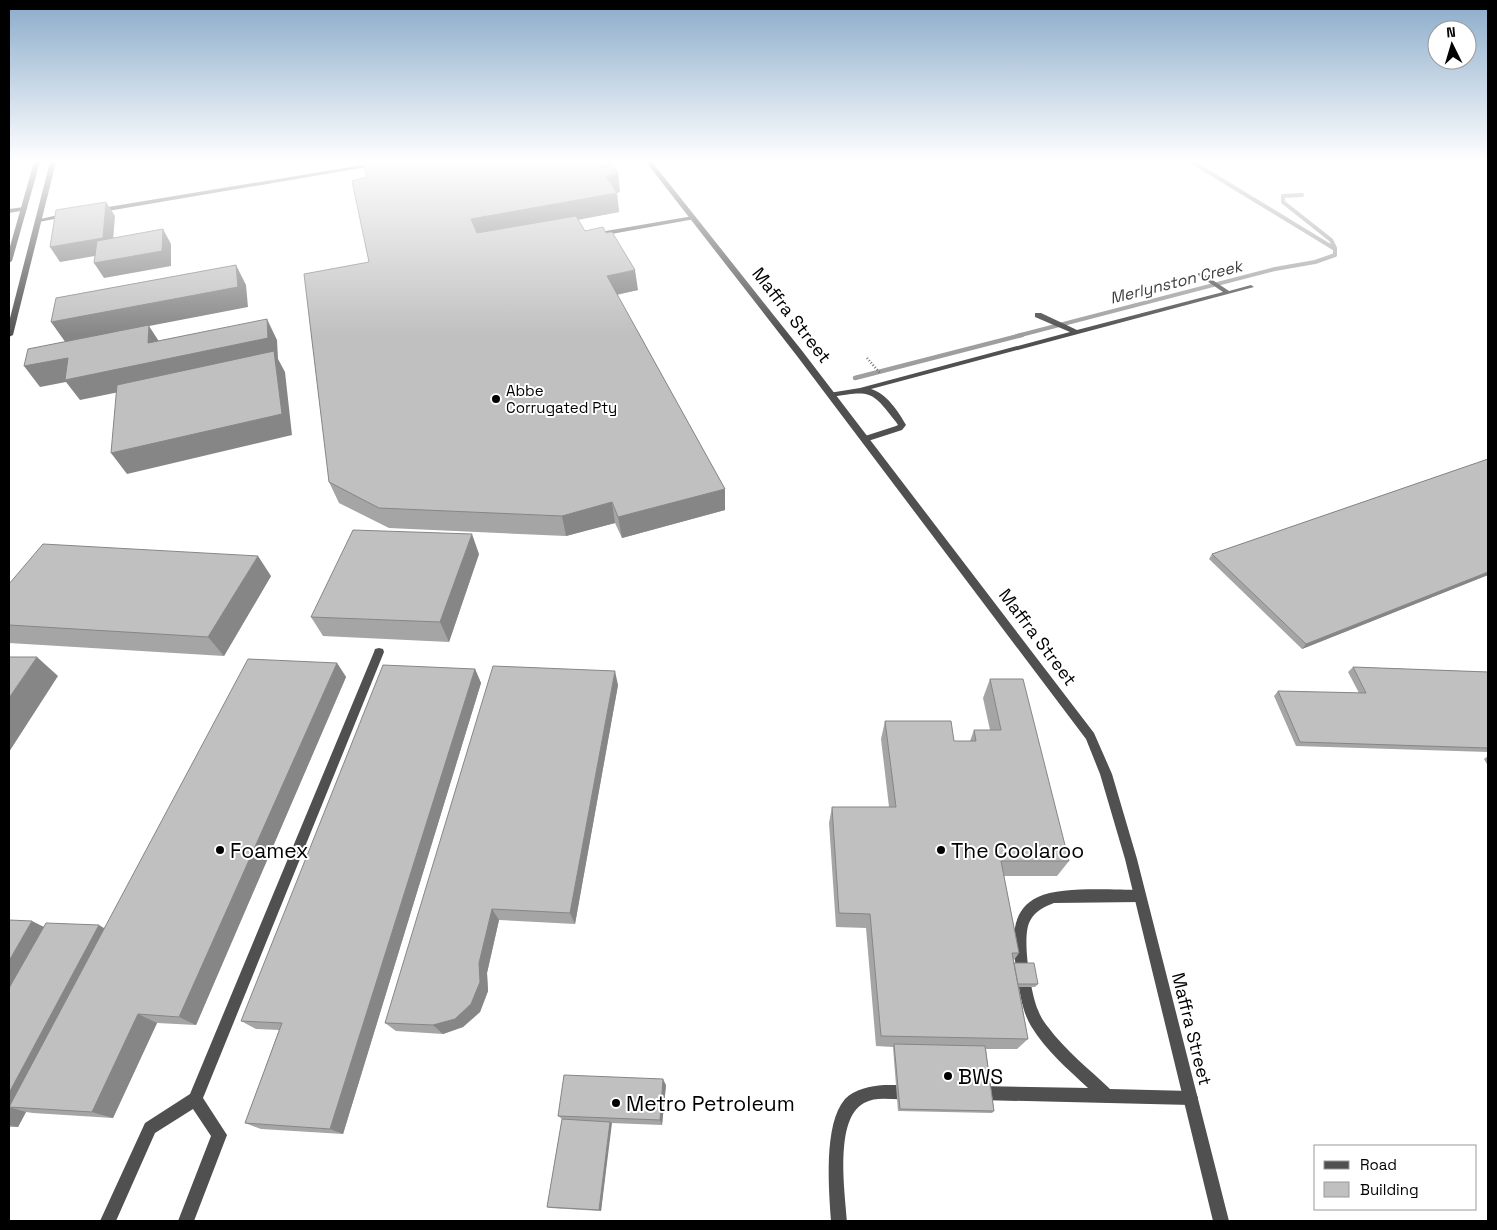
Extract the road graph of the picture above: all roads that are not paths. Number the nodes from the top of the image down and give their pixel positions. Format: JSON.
{"nodes":[{"id":1,"x":25,"y":219,"type":"edge"},
{"id":2,"x":42,"y":219,"type":"edge"},
{"id":3,"x":685,"y":219,"type":"edge"},
{"id":4,"x":694,"y":219,"type":"edge"},
{"id":5,"x":39,"y":220,"type":"joint"},
{"id":6,"x":596,"y":235,"type":"edge"},
{"id":7,"x":9,"y":261,"type":"edge"},
{"id":8,"x":1200,"y":274,"type":"dead end"},
{"id":9,"x":1251,"y":288,"type":"dead end"},
{"id":10,"x":1225,"y":291,"type":"junction"},
{"id":11,"x":1038,"y":315,"type":"dead end"},
{"id":12,"x":1077,"y":333,"type":"junction"},
{"id":13,"x":9,"y":335,"type":"edge"},
{"id":14,"x":863,"y":389,"type":"junction"},
{"id":15,"x":832,"y":395,"type":"junction"},
{"id":16,"x":865,"y":439,"type":"junction"},
{"id":17,"x":379,"y":652,"type":"dead end"},
{"id":18,"x":1140,"y":896,"type":"junction"},
{"id":19,"x":928,"y":1093,"type":"edge"},
{"id":20,"x":968,"y":1093,"type":"edge"},
{"id":21,"x":1106,"y":1096,"type":"junction"},
{"id":22,"x":1191,"y":1098,"type":"junction"},
{"id":23,"x":195,"y":1099,"type":"junction"},
{"id":24,"x":108,"y":1221,"type":"edge"},
{"id":25,"x":186,"y":1221,"type":"edge"},
{"id":26,"x":839,"y":1221,"type":"edge"},
{"id":27,"x":1221,"y":1221,"type":"edge"}],
"edges":[{"from":1,"to":7,"type":"street"},
{"from":2,"to":5,"type":"street"},
{"from":3,"to":6,"type":"street"},
{"from":4,"to":15,"type":"street","name":"Maffra Street"},
{"from":5,"to":13,"type":"street"},
{"from":8,"to":10,"type":"street"},
{"from":9,"to":10,"type":"street"},
{"from":10,"to":12,"type":"street"},
{"from":11,"to":12,"type":"street"},
{"from":12,"to":14,"type":"street"},
{"from":14,"to":15,"type":"street"},
{"from":14,"to":16,"type":"street"},
{"from":15,"to":16,"type":"street","name":"Maffra Street"},
{"from":16,"to":18,"type":"street","name":"Maffra Street"},
{"from":17,"to":23,"type":"street"},
{"from":18,"to":21,"type":"street"},
{"from":18,"to":22,"type":"street","name":"Maffra Street"},
{"from":19,"to":26,"type":"street"},
{"from":20,"to":21,"type":"street"},
{"from":21,"to":22,"type":"street"},
{"from":22,"to":27,"type":"street","name":"Maffra Street"},
{"from":23,"to":24,"type":"street"},
{"from":23,"to":25,"type":"street"}]}
